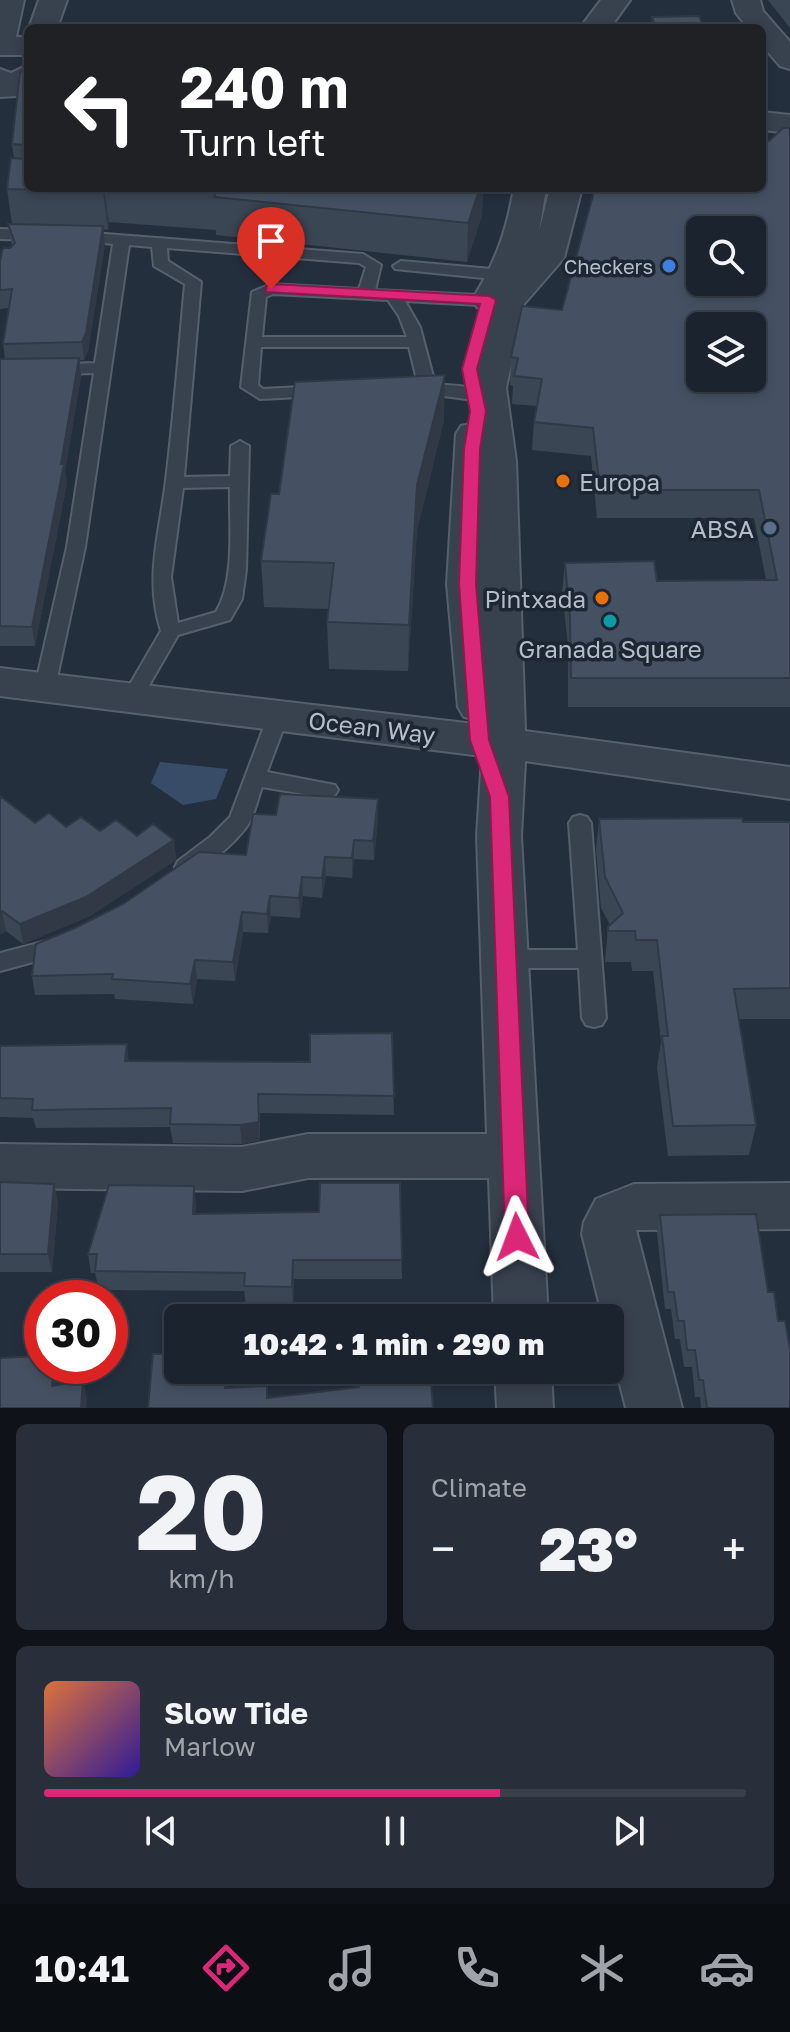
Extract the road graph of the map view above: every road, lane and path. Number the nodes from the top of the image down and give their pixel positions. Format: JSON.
{"nodes":[{"id":1,"x":10,"y":0,"type":"edge"},
{"id":2,"x":53,"y":0,"type":"edge"},
{"id":3,"x":616,"y":0,"type":"edge"},
{"id":4,"x":644,"y":0,"type":"edge"},
{"id":5,"x":722,"y":0,"type":"edge"},
{"id":6,"x":748,"y":6,"type":"edge"},
{"id":7,"x":44,"y":24,"type":"edge"},
{"id":8,"x":598,"y":24,"type":"edge"},
{"id":9,"x":627,"y":24,"type":"edge"},
{"id":10,"x":762,"y":24,"type":"edge"},
{"id":11,"x":766,"y":29,"type":"edge"},
{"id":12,"x":0,"y":46,"type":"edge"},
{"id":13,"x":24,"y":46,"type":"edge"},
{"id":14,"x":790,"y":60,"type":"edge"},
{"id":15,"x":766,"y":121,"type":"edge"},
{"id":16,"x":790,"y":124,"type":"edge"},
{"id":17,"x":529,"y":192,"type":"edge"},
{"id":18,"x":565,"y":192,"type":"edge"},
{"id":19,"x":0,"y":234,"type":"edge"},
{"id":20,"x":122,"y":238,"type":"junction"},
{"id":21,"x":159,"y":241,"type":"junction"},
{"id":22,"x":401,"y":266,"type":"dead end"},
{"id":23,"x":500,"y":292,"type":"junction"},
{"id":24,"x":365,"y":294,"type":"junction"},
{"id":25,"x":393,"y":296,"type":"junction"},
{"id":26,"x":253,"y":342,"type":"junction"},
{"id":27,"x":416,"y":342,"type":"junction"},
{"id":28,"x":103,"y":368,"type":"junction"},
{"id":29,"x":0,"y":371,"type":"edge"},
{"id":30,"x":427,"y":387,"type":"junction"},
{"id":31,"x":397,"y":389,"type":"edge"},
{"id":32,"x":336,"y":391,"type":"edge"},
{"id":33,"x":482,"y":396,"type":"junction"},
{"id":34,"x":240,"y":446,"type":"dead end"},
{"id":35,"x":239,"y":481,"type":"junction"},
{"id":36,"x":175,"y":483,"type":"junction"},
{"id":37,"x":171,"y":631,"type":"junction"},
{"id":38,"x":0,"y":682,"type":"edge"},
{"id":39,"x":45,"y":687,"type":"junction"},
{"id":40,"x":132,"y":698,"type":"junction"},
{"id":41,"x":278,"y":716,"type":"junction"},
{"id":42,"x":492,"y":742,"type":"junction"},
{"id":43,"x":256,"y":778,"type":"junction"},
{"id":44,"x":790,"y":783,"type":"edge"},
{"id":45,"x":328,"y":790,"type":"dead end"},
{"id":46,"x":580,"y":823,"type":"dead end"},
{"id":47,"x":168,"y":881,"type":"edge"},
{"id":48,"x":73,"y":941,"type":"edge"},
{"id":49,"x":506,"y":959,"type":"junction"},
{"id":50,"x":590,"y":959,"type":"junction"},
{"id":51,"x":0,"y":962,"type":"edge"},
{"id":52,"x":594,"y":1018,"type":"dead end"},
{"id":53,"x":513,"y":1156,"type":"junction"},
{"id":54,"x":0,"y":1166,"type":"edge"},
{"id":55,"x":790,"y":1206,"type":"edge"},
{"id":56,"x":520,"y":1304,"type":"edge"},
{"id":57,"x":524,"y":1384,"type":"edge"},
{"id":58,"x":525,"y":1408,"type":"edge"},
{"id":59,"x":654,"y":1408,"type":"edge"}],
"edges":[{"from":1,"to":12,"type":"street"},
{"from":2,"to":7,"type":"street"},
{"from":3,"to":8,"type":"street"},
{"from":4,"to":9,"type":"street"},
{"from":5,"to":6,"type":"street"},
{"from":6,"to":10,"type":"street"},
{"from":11,"to":14,"type":"street"},
{"from":12,"to":13,"type":"street"},
{"from":15,"to":16,"type":"street"},
{"from":17,"to":23,"type":"street"},
{"from":18,"to":23,"type":"street"},
{"from":19,"to":20,"type":"lane"},
{"from":20,"to":21,"type":"lane"},
{"from":20,"to":28,"type":"lane"},
{"from":21,"to":24,"type":"lane"},
{"from":21,"to":36,"type":"lane"},
{"from":22,"to":23,"type":"lane"},
{"from":23,"to":25,"type":"lane"},
{"from":23,"to":33,"type":"street"},
{"from":24,"to":25,"type":"lane"},
{"from":24,"to":26,"type":"lane"},
{"from":25,"to":27,"type":"lane"},
{"from":26,"to":27,"type":"lane"},
{"from":26,"to":32,"type":"lane"},
{"from":27,"to":30,"type":"lane"},
{"from":28,"to":29,"type":"lane"},
{"from":28,"to":39,"type":"lane"},
{"from":30,"to":31,"type":"lane"},
{"from":30,"to":33,"type":"lane"},
{"from":33,"to":42,"type":"street"},
{"from":34,"to":35,"type":"lane"},
{"from":35,"to":36,"type":"lane"},
{"from":35,"to":37,"type":"lane"},
{"from":36,"to":37,"type":"lane"},
{"from":37,"to":40,"type":"lane"},
{"from":38,"to":39,"type":"street","name":"Ocean Way"},
{"from":39,"to":40,"type":"street","name":"Ocean Way"},
{"from":40,"to":41,"type":"street","name":"Ocean Way"},
{"from":41,"to":42,"type":"street","name":"Ocean Way"},
{"from":41,"to":43,"type":"lane"},
{"from":42,"to":44,"type":"street","name":"Ocean Way"},
{"from":42,"to":49,"type":"street"},
{"from":43,"to":45,"type":"lane"},
{"from":43,"to":47,"type":"lane"},
{"from":46,"to":50,"type":"lane"},
{"from":48,"to":51,"type":"lane"},
{"from":49,"to":50,"type":"lane"},
{"from":49,"to":53,"type":"street"},
{"from":50,"to":52,"type":"lane"},
{"from":53,"to":54,"type":"street"},
{"from":53,"to":56,"type":"street"},
{"from":55,"to":59,"type":"street"},
{"from":57,"to":58,"type":"street"}]}
